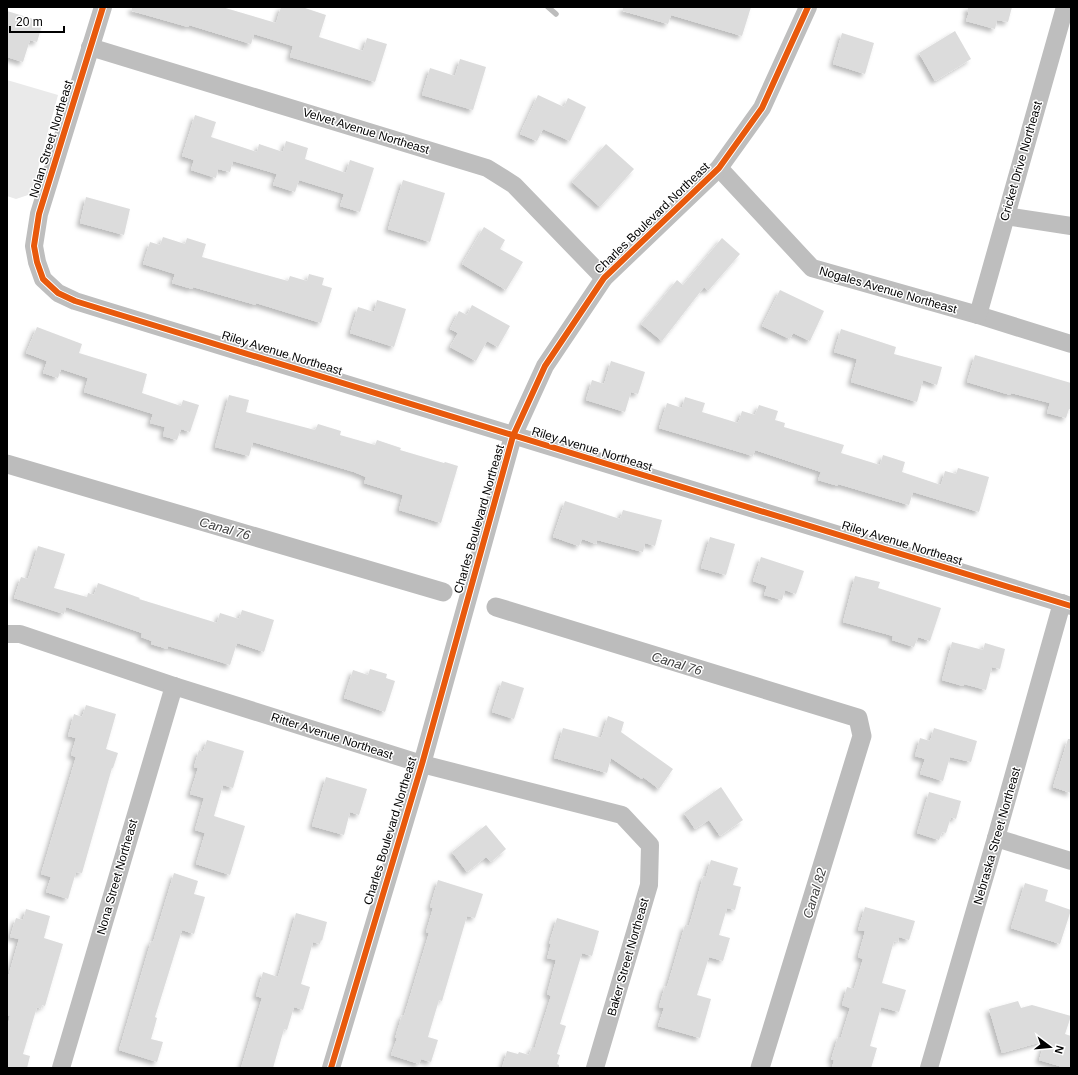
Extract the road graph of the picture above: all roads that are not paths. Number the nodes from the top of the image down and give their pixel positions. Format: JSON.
{"nodes":[{"id":1,"x":103,"y":7,"type":"edge"},
{"id":2,"x":808,"y":7,"type":"edge"},
{"id":3,"x":1065,"y":7,"type":"edge"},
{"id":4,"x":90,"y":47,"type":"junction"},
{"id":5,"x":719,"y":168,"type":"junction"},
{"id":6,"x":1006,"y":216,"type":"junction"},
{"id":7,"x":1071,"y":226,"type":"edge"},
{"id":8,"x":604,"y":278,"type":"junction"},
{"id":9,"x":43,"y":280,"type":"joint"},
{"id":10,"x":978,"y":315,"type":"junction"},
{"id":11,"x":1071,"y":344,"type":"edge"},
{"id":12,"x":513,"y":436,"type":"junction"},
{"id":13,"x":1067,"y":604,"type":"edge"},
{"id":14,"x":7,"y":634,"type":"edge"},
{"id":15,"x":174,"y":686,"type":"junction"},
{"id":16,"x":422,"y":764,"type":"junction"},
{"id":17,"x":996,"y":838,"type":"junction"},
{"id":18,"x":650,"y":845,"type":"joint"},
{"id":19,"x":1071,"y":861,"type":"edge"},
{"id":20,"x":61,"y":1068,"type":"edge"},
{"id":21,"x":330,"y":1068,"type":"edge"},
{"id":22,"x":595,"y":1068,"type":"edge"},
{"id":23,"x":930,"y":1068,"type":"edge"}],
"edges":[{"from":1,"to":4,"type":"street","name":"Nolan Street Northeast"},
{"from":2,"to":5,"type":"street","name":"Charles Boulevard Northeast"},
{"from":3,"to":6,"type":"street","name":"Cricket Drive Northeast"},
{"from":4,"to":8,"type":"street","name":"Velvet Avenue Northeast"},
{"from":4,"to":9,"type":"street","name":"Nolan Street Northeast"},
{"from":5,"to":8,"type":"street","name":"Charles Boulevard Northeast"},
{"from":5,"to":10,"type":"street","name":"Nogales Avenue Northeast"},
{"from":6,"to":7,"type":"street"},
{"from":6,"to":10,"type":"street","name":"Cricket Drive Northeast"},
{"from":8,"to":12,"type":"street","name":"Charles Boulevard Northeast"},
{"from":9,"to":12,"type":"street","name":"Riley Avenue Northeast"},
{"from":10,"to":11,"type":"street","name":"Nogales Avenue Northeast"},
{"from":12,"to":13,"type":"street","name":"Riley Avenue Northeast"},
{"from":12,"to":16,"type":"street","name":"Charles Boulevard Northeast"},
{"from":13,"to":17,"type":"street","name":"Nebraska Street Northeast"},
{"from":14,"to":15,"type":"street","name":"Ritter Avenue Northeast"},
{"from":15,"to":16,"type":"street","name":"Ritter Avenue Northeast"},
{"from":15,"to":20,"type":"street","name":"Nona Street Northeast"},
{"from":16,"to":18,"type":"street","name":"Ritter Avenue Northeast"},
{"from":16,"to":21,"type":"street","name":"Charles Boulevard Northeast"},
{"from":17,"to":19,"type":"street"},
{"from":17,"to":23,"type":"street","name":"Nebraska Street Northeast"},
{"from":18,"to":22,"type":"street","name":"Baker Street Northeast"}]}
